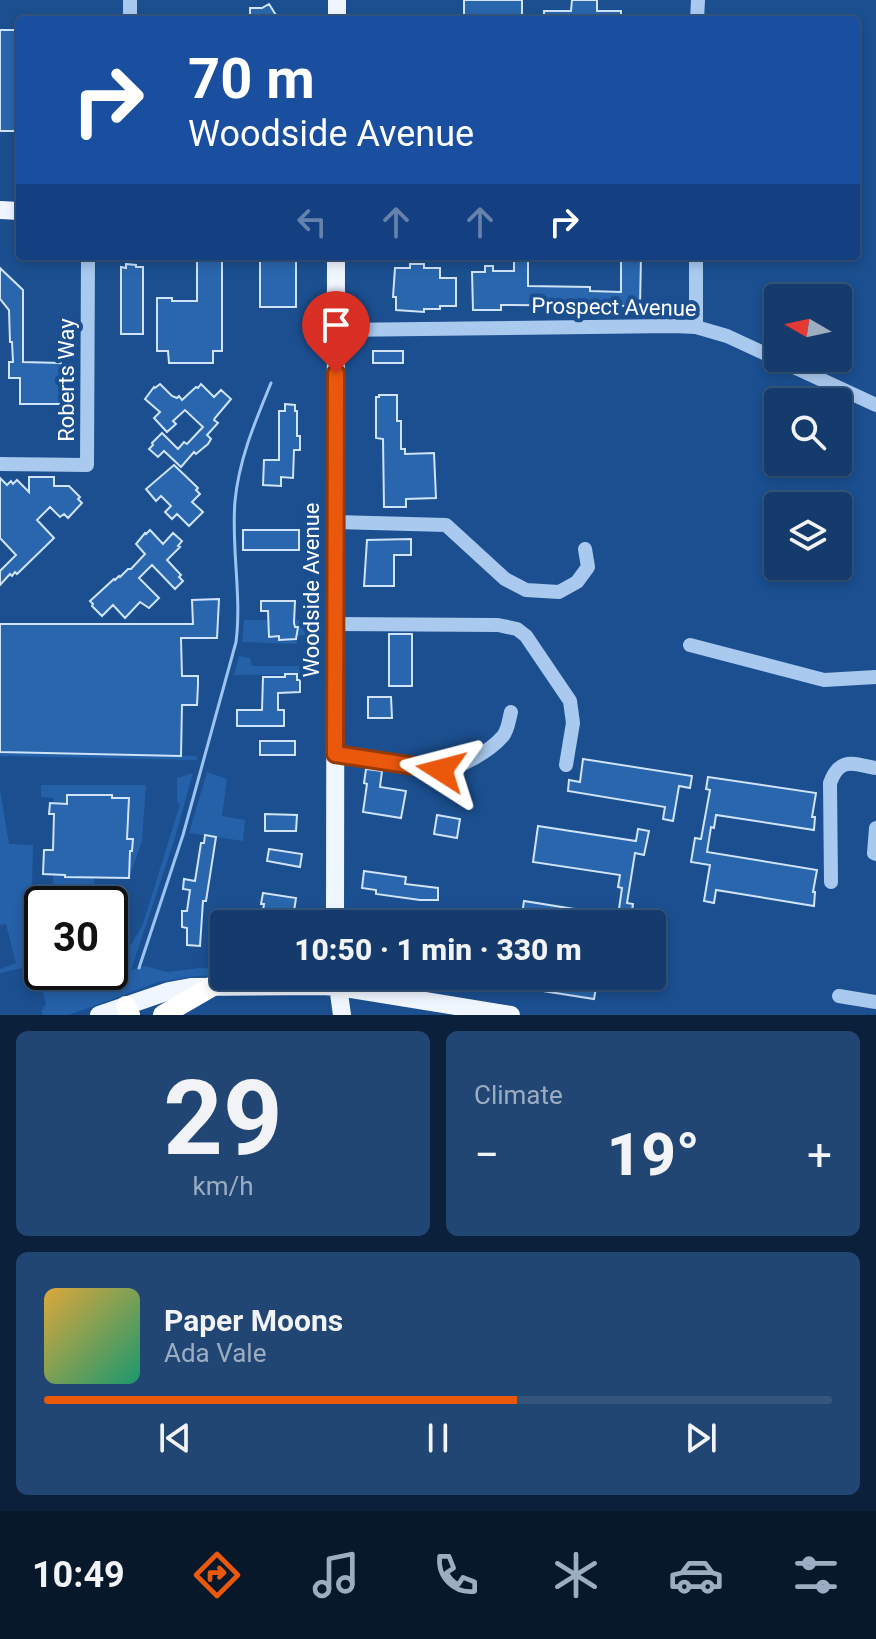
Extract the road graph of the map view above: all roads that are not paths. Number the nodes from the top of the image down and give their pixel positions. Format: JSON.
{"nodes":[{"id":1,"x":88,"y":260,"type":"edge"},
{"id":2,"x":336,"y":260,"type":"edge"},
{"id":3,"x":696,"y":260,"type":"edge"},
{"id":4,"x":696,"y":327,"type":"junction"},
{"id":5,"x":336,"y":330,"type":"junction"},
{"id":6,"x":876,"y":405,"type":"edge"},
{"id":7,"x":0,"y":464,"type":"edge"},
{"id":8,"x":336,"y":522,"type":"junction"},
{"id":9,"x":585,"y":549,"type":"dead end"},
{"id":10,"x":335,"y":624,"type":"junction"},
{"id":11,"x":690,"y":645,"type":"dead end"},
{"id":12,"x":876,"y":677,"type":"edge"},
{"id":13,"x":511,"y":712,"type":"dead end"},
{"id":14,"x":335,"y":754,"type":"junction"},
{"id":15,"x":566,"y":765,"type":"dead end"},
{"id":16,"x":876,"y":768,"type":"edge"},
{"id":17,"x":876,"y":828,"type":"edge"},
{"id":18,"x":875,"y":854,"type":"edge"},
{"id":19,"x":831,"y":882,"type":"dead end"},
{"id":20,"x":335,"y":910,"type":"edge"},
{"id":21,"x":210,"y":986,"type":"edge"},
{"id":22,"x":210,"y":988,"type":"edge"},
{"id":23,"x":339,"y":990,"type":"edge"},
{"id":24,"x":380,"y":990,"type":"edge"},
{"id":25,"x":839,"y":996,"type":"dead end"},
{"id":26,"x":876,"y":1002,"type":"edge"},
{"id":27,"x":128,"y":1010,"type":"edge"},
{"id":28,"x":99,"y":1015,"type":"edge"},
{"id":29,"x":163,"y":1015,"type":"edge"},
{"id":30,"x":342,"y":1015,"type":"edge"},
{"id":31,"x":511,"y":1015,"type":"edge"}],
"edges":[{"from":1,"to":7,"type":"street","name":"Roberts Way"},
{"from":2,"to":5,"type":"main road","name":"Woodside Avenue"},
{"from":3,"to":4,"type":"street"},
{"from":4,"to":5,"type":"street","name":"Prospect Avenue"},
{"from":4,"to":6,"type":"street","name":"Prospect Avenue"},
{"from":5,"to":8,"type":"main road","name":"Woodside Avenue"},
{"from":8,"to":9,"type":"street"},
{"from":8,"to":10,"type":"main road","name":"Woodside Avenue"},
{"from":10,"to":14,"type":"main road","name":"Woodside Avenue"},
{"from":10,"to":15,"type":"street"},
{"from":11,"to":12,"type":"street"},
{"from":13,"to":14,"type":"street"},
{"from":14,"to":20,"type":"main road","name":"Woodside Avenue"},
{"from":16,"to":19,"type":"street"},
{"from":17,"to":18,"type":"street"},
{"from":21,"to":27,"type":"main road"},
{"from":22,"to":29,"type":"highway"},
{"from":23,"to":30,"type":"main road"},
{"from":24,"to":31,"type":"main road"},
{"from":25,"to":26,"type":"street"},
{"from":27,"to":28,"type":"main road"}]}
